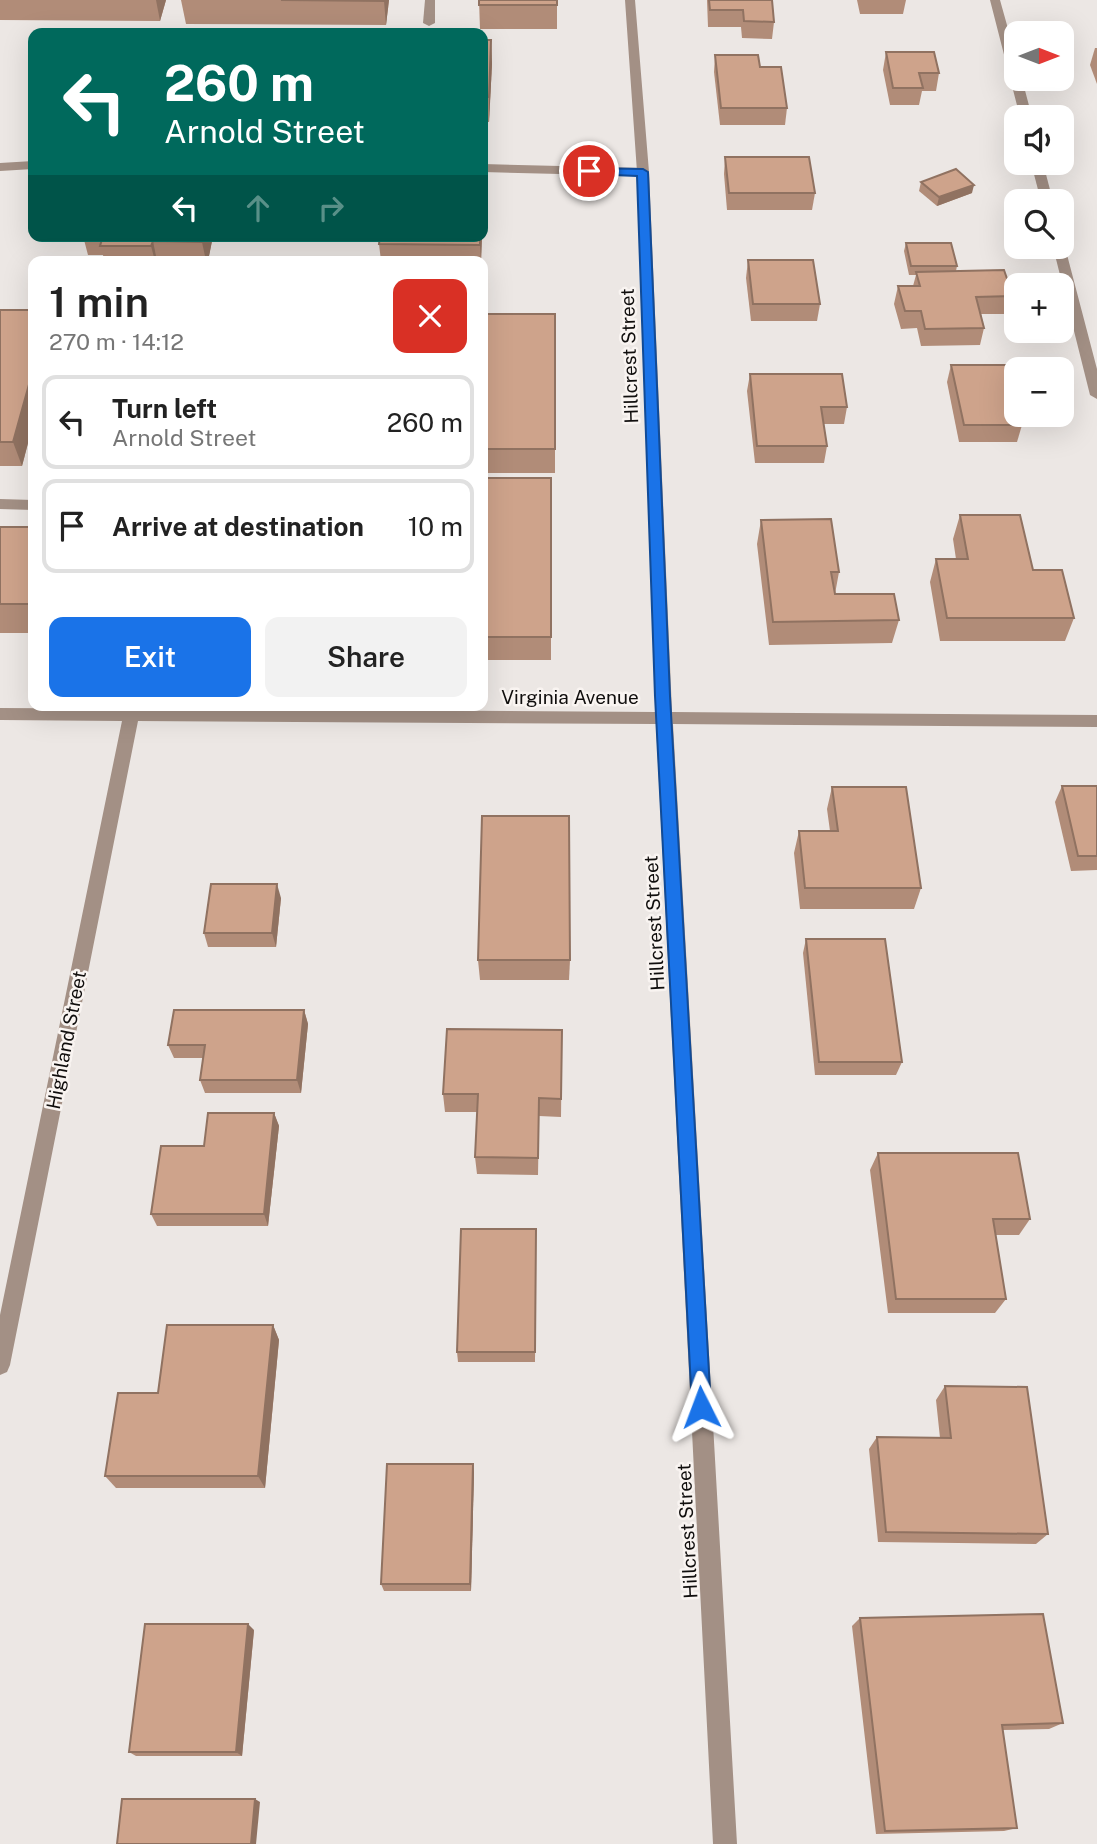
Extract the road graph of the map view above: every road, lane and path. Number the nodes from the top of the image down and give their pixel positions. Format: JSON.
{"nodes":[{"id":1,"x":430,"y":0,"type":"edge"},
{"id":2,"x":629,"y":0,"type":"edge"},
{"id":3,"x":995,"y":0,"type":"edge"},
{"id":4,"x":429,"y":23,"type":"dead end"},
{"id":5,"x":1023,"y":105,"type":"edge"},
{"id":6,"x":28,"y":165,"type":"edge"},
{"id":7,"x":0,"y":167,"type":"edge"},
{"id":8,"x":488,"y":168,"type":"edge"},
{"id":9,"x":643,"y":172,"type":"junction"},
{"id":10,"x":1062,"y":259,"type":"edge"},
{"id":11,"x":1097,"y":395,"type":"edge"},
{"id":12,"x":0,"y":504,"type":"edge"},
{"id":13,"x":28,"y":505,"type":"edge"},
{"id":14,"x":0,"y":714,"type":"edge"},
{"id":15,"x":131,"y":715,"type":"junction"},
{"id":16,"x":664,"y":719,"type":"junction"},
{"id":17,"x":1097,"y":721,"type":"edge"},
{"id":18,"x":0,"y":1365,"type":"edge"},
{"id":19,"x":725,"y":1844,"type":"edge"}],
"edges":[{"from":1,"to":4,"type":"street"},
{"from":2,"to":9,"type":"street","name":"Hillcrest Street"},
{"from":3,"to":5,"type":"street"},
{"from":6,"to":7,"type":"street"},
{"from":8,"to":9,"type":"street"},
{"from":9,"to":16,"type":"street","name":"Hillcrest Street"},
{"from":10,"to":11,"type":"street"},
{"from":12,"to":13,"type":"street"},
{"from":14,"to":15,"type":"street","name":"Virginia Avenue"},
{"from":15,"to":16,"type":"street","name":"Virginia Avenue"},
{"from":15,"to":18,"type":"street","name":"Highland Street"},
{"from":16,"to":17,"type":"street","name":"Virginia Avenue"},
{"from":16,"to":19,"type":"street","name":"Hillcrest Street"}]}
